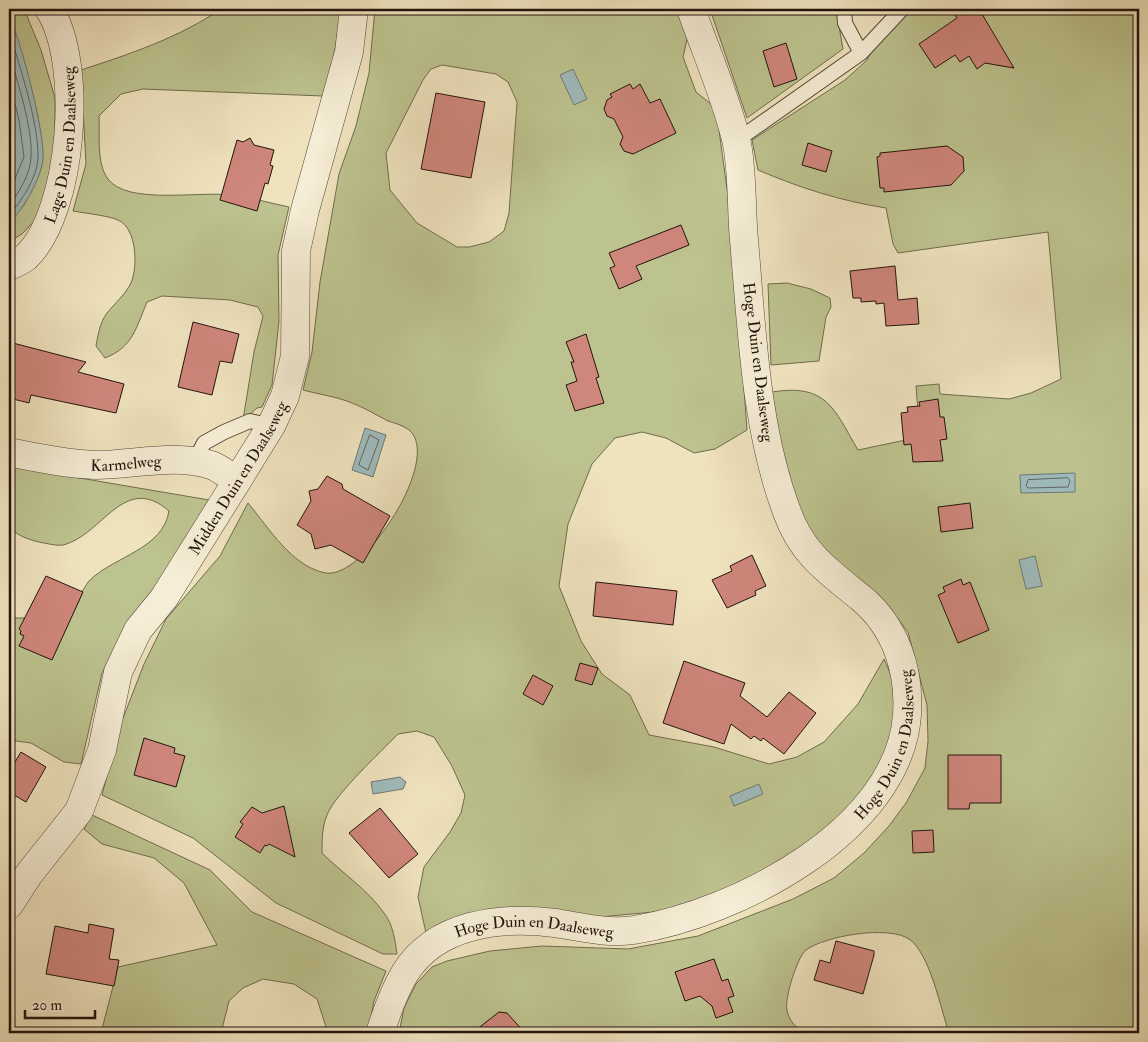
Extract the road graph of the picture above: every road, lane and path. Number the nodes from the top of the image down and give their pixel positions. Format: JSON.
{"nodes":[{"id":1,"x":49,"y":9,"type":"edge"},
{"id":2,"x":354,"y":9,"type":"edge"},
{"id":3,"x":692,"y":9,"type":"edge"},
{"id":4,"x":844,"y":9,"type":"edge"},
{"id":5,"x":902,"y":9,"type":"edge"},
{"id":6,"x":861,"y":53,"type":"junction"},
{"id":7,"x":736,"y":141,"type":"junction"},
{"id":8,"x":9,"y":266,"type":"edge"},
{"id":9,"x":271,"y":426,"type":"junction"},
{"id":10,"x":9,"y":452,"type":"edge"},
{"id":11,"x":194,"y":462,"type":"junction"},
{"id":12,"x":237,"y":481,"type":"junction"},
{"id":13,"x":9,"y":905,"type":"edge"},
{"id":14,"x":380,"y":1033,"type":"edge"}],
"edges":[{"from":1,"to":8,"type":"street","name":"Lage Duin en Daalseweg"},
{"from":2,"to":9,"type":"street","name":"Midden Duin en Daalseweg"},
{"from":3,"to":7,"type":"street","name":"Hoge Duin en Daalseweg"},
{"from":4,"to":6,"type":"lane"},
{"from":5,"to":6,"type":"lane"},
{"from":6,"to":7,"type":"lane"},
{"from":7,"to":14,"type":"street","name":"Hoge Duin en Daalseweg"},
{"from":9,"to":11,"type":"lane"},
{"from":9,"to":12,"type":"street","name":"Midden Duin en Daalseweg"},
{"from":10,"to":11,"type":"street","name":"Karmelweg"},
{"from":11,"to":12,"type":"street","name":"Karmelweg"},
{"from":12,"to":13,"type":"street","name":"Midden Duin en Daalseweg"}]}
